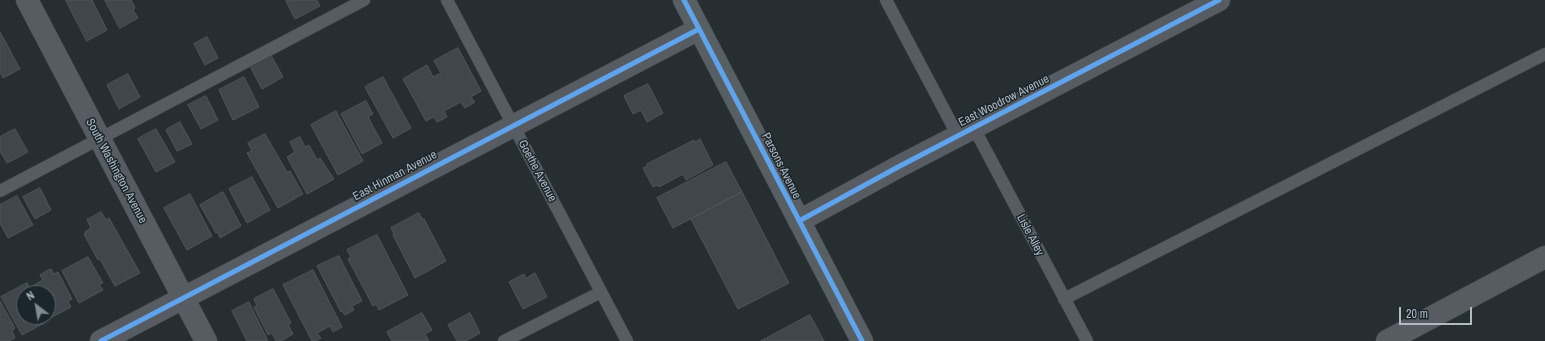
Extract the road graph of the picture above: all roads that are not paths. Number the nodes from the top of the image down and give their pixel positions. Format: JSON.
{"nodes":[{"id":1,"x":27,"y":0,"type":"edge"},
{"id":2,"x":364,"y":0,"type":"edge"},
{"id":3,"x":447,"y":0,"type":"edge"},
{"id":4,"x":684,"y":0,"type":"edge"},
{"id":5,"x":886,"y":0,"type":"edge"},
{"id":6,"x":1219,"y":0,"type":"edge"},
{"id":7,"x":699,"y":29,"type":"junction"},
{"id":8,"x":1545,"y":54,"type":"edge"},
{"id":9,"x":514,"y":126,"type":"junction"},
{"id":10,"x":966,"y":132,"type":"junction"},
{"id":11,"x":100,"y":139,"type":"junction"},
{"id":12,"x":0,"y":191,"type":"edge"},
{"id":13,"x":799,"y":221,"type":"junction"},
{"id":14,"x":1545,"y":257,"type":"edge"},
{"id":15,"x":601,"y":292,"type":"junction"},
{"id":16,"x":183,"y":298,"type":"junction"},
{"id":17,"x":1064,"y":298,"type":"junction"},
{"id":18,"x":1395,"y":339,"type":"edge"},
{"id":19,"x":101,"y":341,"type":"edge"},
{"id":20,"x":206,"y":341,"type":"edge"},
{"id":21,"x":504,"y":341,"type":"edge"},
{"id":22,"x":627,"y":341,"type":"edge"},
{"id":23,"x":862,"y":341,"type":"edge"},
{"id":24,"x":1087,"y":341,"type":"edge"}],
"edges":[{"from":1,"to":11,"type":"street","name":"South Washington Avenue"},
{"from":2,"to":11,"type":"lane"},
{"from":3,"to":9,"type":"lane","name":"Goethe Avenue"},
{"from":4,"to":7,"type":"main road","name":"Parsons Avenue"},
{"from":5,"to":10,"type":"lane","name":"Lisle Alley"},
{"from":6,"to":10,"type":"street","name":"East Woodrow Avenue"},
{"from":7,"to":9,"type":"street","name":"East Hinman Avenue"},
{"from":7,"to":13,"type":"main road","name":"Parsons Avenue"},
{"from":8,"to":17,"type":"lane"},
{"from":9,"to":15,"type":"lane","name":"Goethe Avenue"},
{"from":9,"to":16,"type":"street","name":"East Hinman Avenue"},
{"from":10,"to":13,"type":"street","name":"East Woodrow Avenue"},
{"from":10,"to":17,"type":"lane","name":"Lisle Alley"},
{"from":11,"to":12,"type":"lane"},
{"from":11,"to":16,"type":"street","name":"South Washington Avenue"},
{"from":13,"to":23,"type":"main road","name":"Parsons Avenue"},
{"from":14,"to":18,"type":"street"},
{"from":15,"to":21,"type":"lane"},
{"from":15,"to":22,"type":"lane","name":"Goethe Avenue"},
{"from":16,"to":19,"type":"street","name":"East Hinman Avenue"},
{"from":16,"to":20,"type":"street","name":"South Washington Avenue"},
{"from":17,"to":24,"type":"lane","name":"Lisle Alley"}]}
